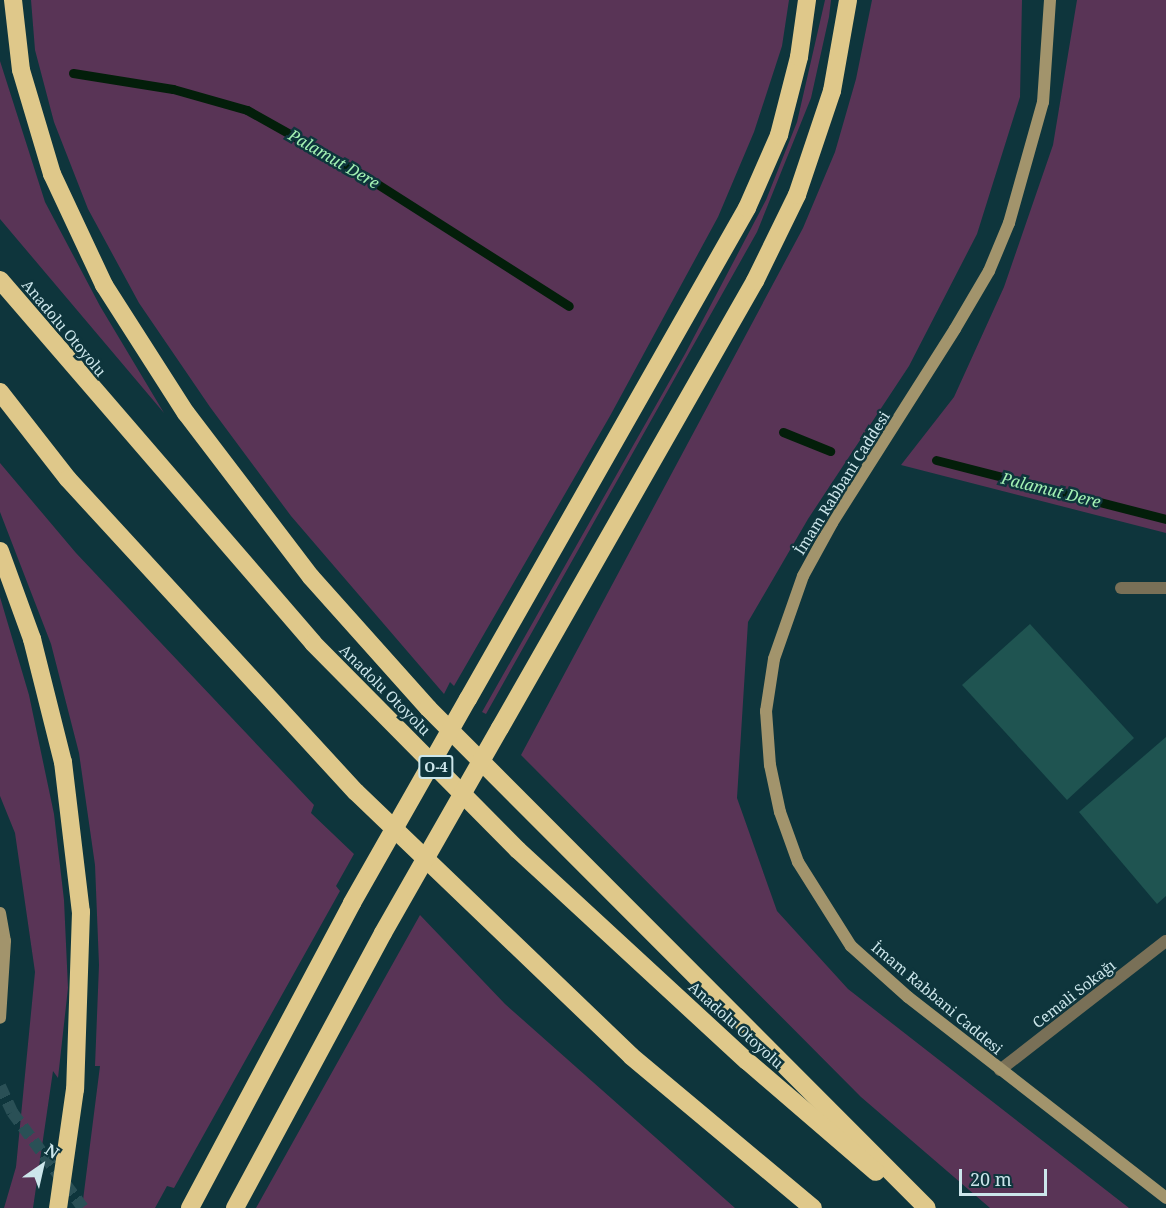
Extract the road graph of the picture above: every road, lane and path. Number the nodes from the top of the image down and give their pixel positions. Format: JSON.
{"nodes":[{"id":1,"x":12,"y":0,"type":"edge"},
{"id":2,"x":807,"y":0,"type":"edge"},
{"id":3,"x":848,"y":0,"type":"edge"},
{"id":4,"x":1050,"y":0,"type":"edge"},
{"id":5,"x":0,"y":280,"type":"edge"},
{"id":6,"x":0,"y":392,"type":"edge"},
{"id":7,"x":0,"y":551,"type":"edge"},
{"id":8,"x":1121,"y":588,"type":"dead end"},
{"id":9,"x":1166,"y":588,"type":"edge"},
{"id":10,"x":0,"y":912,"type":"edge"},
{"id":11,"x":1166,"y":941,"type":"edge"},
{"id":12,"x":0,"y":1018,"type":"edge"},
{"id":13,"x":1000,"y":1070,"type":"junction"},
{"id":14,"x":1166,"y":1198,"type":"edge"},
{"id":15,"x":58,"y":1208,"type":"edge"},
{"id":16,"x":190,"y":1208,"type":"edge"},
{"id":17,"x":235,"y":1208,"type":"edge"},
{"id":18,"x":813,"y":1208,"type":"edge"},
{"id":19,"x":918,"y":1208,"type":"edge"},
{"id":20,"x":927,"y":1208,"type":"edge"}],
"edges":[{"from":1,"to":20,"type":"highway"},
{"from":2,"to":16,"type":"highway","bridge":true},
{"from":3,"to":17,"type":"highway","bridge":true},
{"from":4,"to":13,"type":"main road","name":"İmam Rabbani Caddesi"},
{"from":5,"to":19,"type":"highway","name":"Anadolu Otoyolu","number":"O-4"},
{"from":6,"to":18,"type":"highway"},
{"from":7,"to":15,"type":"highway"},
{"from":8,"to":9,"type":"lane"},
{"from":10,"to":12,"type":"main road"},
{"from":11,"to":13,"type":"lane","name":"Cemali Sokağı"},
{"from":13,"to":14,"type":"main road","name":"İmam Rabbani Caddesi"}]}
